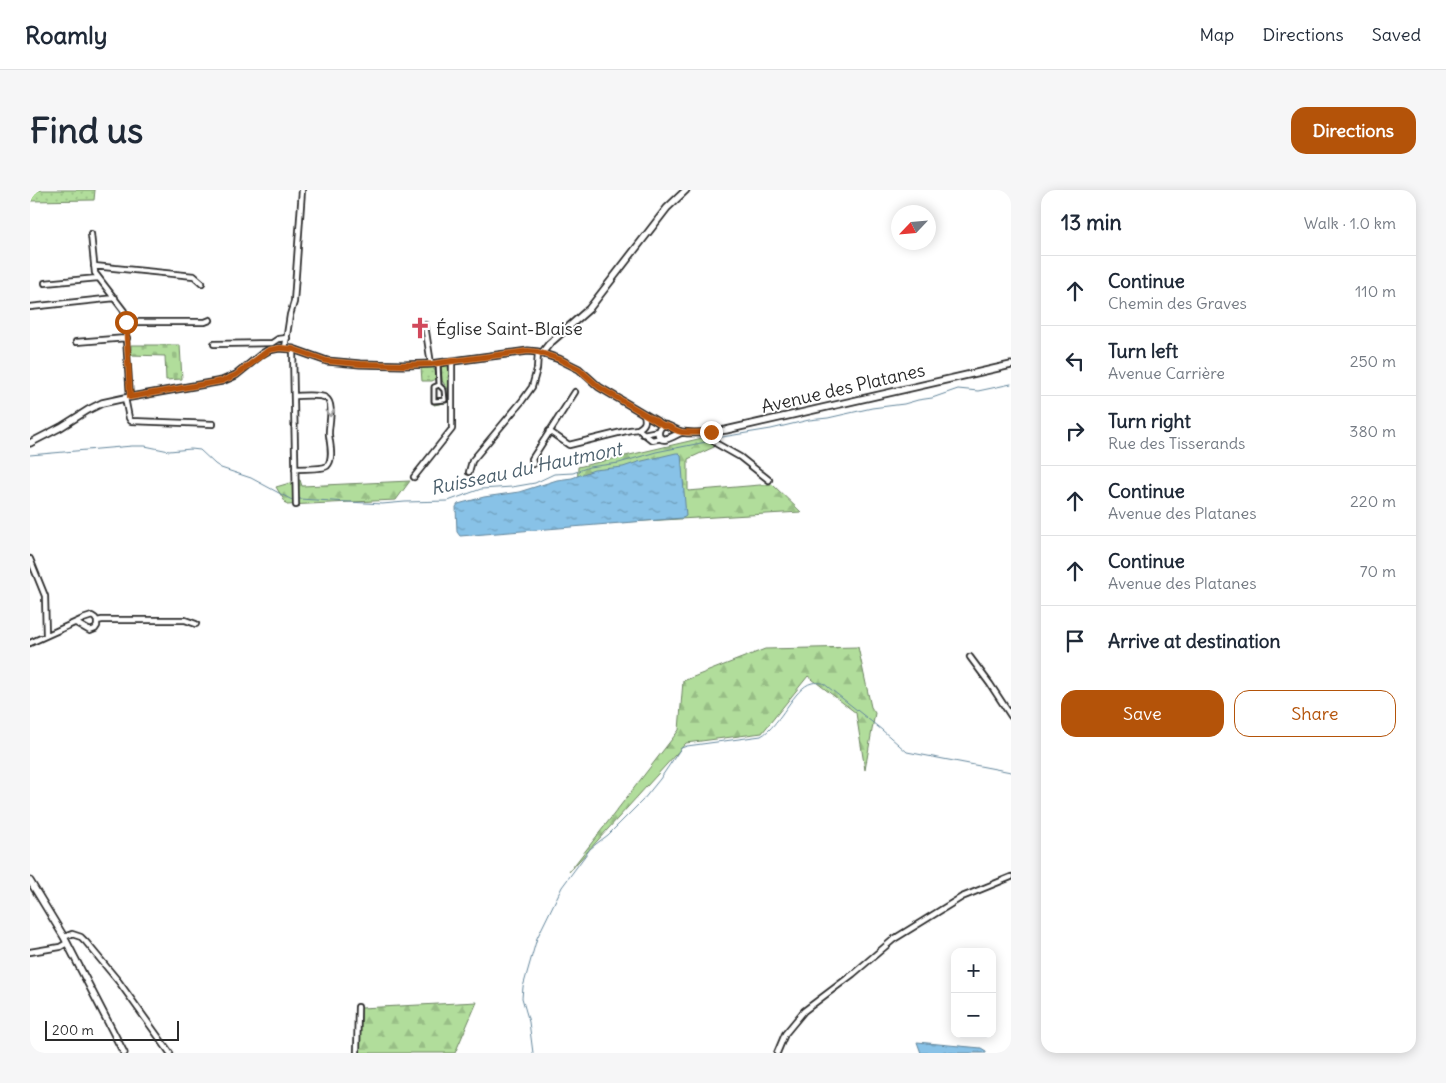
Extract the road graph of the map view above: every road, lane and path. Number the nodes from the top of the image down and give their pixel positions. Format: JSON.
{"nodes":[{"id":1,"x":302,"y":190,"type":"edge"},
{"id":2,"x":686,"y":190,"type":"edge"},
{"id":3,"x":91,"y":234,"type":"dead end"},
{"id":4,"x":94,"y":266,"type":"junction"},
{"id":5,"x":98,"y":278,"type":"junction"},
{"id":6,"x":45,"y":283,"type":"dead end"},
{"id":7,"x":202,"y":283,"type":"dead end"},
{"id":8,"x":116,"y":298,"type":"junction"},
{"id":9,"x":30,"y":307,"type":"edge"},
{"id":10,"x":210,"y":320,"type":"dead end"},
{"id":11,"x":126,"y":322,"type":"junction"},
{"id":12,"x":426,"y":325,"type":"dead end"},
{"id":13,"x":126,"y":338,"type":"junction"},
{"id":14,"x":287,"y":338,"type":"junction"},
{"id":15,"x":76,"y":342,"type":"dead end"},
{"id":16,"x":214,"y":344,"type":"dead end"},
{"id":17,"x":285,"y":348,"type":"junction"},
{"id":18,"x":293,"y":349,"type":"junction"},
{"id":19,"x":540,"y":353,"type":"junction"},
{"id":20,"x":452,"y":361,"type":"junction"},
{"id":21,"x":438,"y":363,"type":"junction"},
{"id":22,"x":431,"y":364,"type":"junction"},
{"id":23,"x":1011,"y":365,"type":"edge"},
{"id":24,"x":439,"y":385,"type":"junction"},
{"id":25,"x":575,"y":392,"type":"dead end"},
{"id":26,"x":294,"y":396,"type":"junction"},
{"id":27,"x":127,"y":397,"type":"junction"},
{"id":28,"x":644,"y":414,"type":"junction"},
{"id":29,"x":214,"y":424,"type":"dead end"},
{"id":30,"x":670,"y":428,"type":"junction"},
{"id":31,"x":638,"y":429,"type":"junction"},
{"id":32,"x":660,"y":429,"type":"junction"},
{"id":33,"x":549,"y":431,"type":"junction"},
{"id":34,"x":682,"y":432,"type":"junction"},
{"id":35,"x":711,"y":432,"type":"junction"},
{"id":36,"x":643,"y":434,"type":"junction"},
{"id":37,"x":670,"y":436,"type":"junction"},
{"id":38,"x":662,"y":438,"type":"junction"},
{"id":39,"x":30,"y":443,"type":"edge"},
{"id":40,"x":533,"y":464,"type":"dead end"},
{"id":41,"x":296,"y":468,"type":"junction"},
{"id":42,"x":469,"y":472,"type":"dead end"},
{"id":43,"x":414,"y":476,"type":"dead end"},
{"id":44,"x":769,"y":480,"type":"dead end"},
{"id":45,"x":296,"y":505,"type":"dead end"},
{"id":46,"x":30,"y":559,"type":"edge"},
{"id":47,"x":97,"y":621,"type":"junction"},
{"id":48,"x":76,"y":623,"type":"junction"},
{"id":49,"x":196,"y":624,"type":"dead end"},
{"id":50,"x":46,"y":635,"type":"junction"},
{"id":51,"x":30,"y":643,"type":"edge"},
{"id":52,"x":970,"y":657,"type":"dead end"},
{"id":53,"x":1011,"y":716,"type":"edge"},
{"id":54,"x":1011,"y":877,"type":"edge"},
{"id":55,"x":30,"y":881,"type":"edge"},
{"id":56,"x":66,"y":942,"type":"junction"},
{"id":57,"x":30,"y":952,"type":"edge"},
{"id":58,"x":358,"y":1006,"type":"dead end"},
{"id":59,"x":124,"y":1053,"type":"edge"},
{"id":60,"x":170,"y":1053,"type":"edge"},
{"id":61,"x":357,"y":1053,"type":"edge"},
{"id":62,"x":777,"y":1053,"type":"edge"}],
"edges":[{"from":1,"to":14,"type":"street"},
{"from":2,"to":19,"type":"street"},
{"from":3,"to":4,"type":"street"},
{"from":4,"to":5,"type":"street"},
{"from":4,"to":7,"type":"street"},
{"from":5,"to":6,"type":"street"},
{"from":5,"to":8,"type":"street"},
{"from":8,"to":9,"type":"street"},
{"from":8,"to":11,"type":"street"},
{"from":10,"to":11,"type":"street"},
{"from":11,"to":13,"type":"street"},
{"from":12,"to":22,"type":"street"},
{"from":13,"to":15,"type":"street"},
{"from":13,"to":27,"type":"street"},
{"from":14,"to":16,"type":"street"},
{"from":14,"to":17,"type":"street"},
{"from":17,"to":18,"type":"street"},
{"from":17,"to":27,"type":"street"},
{"from":18,"to":22,"type":"street"},
{"from":18,"to":26,"type":"street"},
{"from":19,"to":20,"type":"street"},
{"from":19,"to":28,"type":"street"},
{"from":19,"to":42,"type":"street"},
{"from":20,"to":21,"type":"street"},
{"from":20,"to":43,"type":"street"},
{"from":21,"to":22,"type":"street"},
{"from":21,"to":24,"type":"street"},
{"from":23,"to":35,"type":"street","name":"Avenue des Platanes"},
{"from":24,"to":24,"type":"street"},
{"from":25,"to":33,"type":"street"},
{"from":26,"to":41,"type":"street"},
{"from":26,"to":41,"type":"street","one_way":true},
{"from":27,"to":29,"type":"street"},
{"from":27,"to":39,"type":"street"},
{"from":28,"to":31,"type":"street"},
{"from":28,"to":32,"type":"street"},
{"from":30,"to":32,"type":"street"},
{"from":30,"to":34,"type":"street","name":"Avenue des Platanes"},
{"from":30,"to":37,"type":"street"},
{"from":31,"to":33,"type":"street"},
{"from":31,"to":36,"type":"street"},
{"from":32,"to":36,"type":"street"},
{"from":32,"to":38,"type":"street"},
{"from":33,"to":40,"type":"street"},
{"from":34,"to":35,"type":"street","name":"Avenue des Platanes"},
{"from":34,"to":37,"type":"street","name":"Avenue des Platanes"},
{"from":35,"to":44,"type":"street"},
{"from":36,"to":38,"type":"street"},
{"from":37,"to":38,"type":"street"},
{"from":41,"to":45,"type":"street"},
{"from":46,"to":50,"type":"street"},
{"from":47,"to":48,"type":"street"},
{"from":47,"to":48,"type":"street"},
{"from":47,"to":49,"type":"street"},
{"from":48,"to":50,"type":"street"},
{"from":50,"to":51,"type":"street"},
{"from":52,"to":53,"type":"street"},
{"from":54,"to":62,"type":"street"},
{"from":55,"to":56,"type":"street"},
{"from":56,"to":57,"type":"street"},
{"from":56,"to":59,"type":"street"},
{"from":56,"to":60,"type":"street"},
{"from":58,"to":61,"type":"street"}]}
